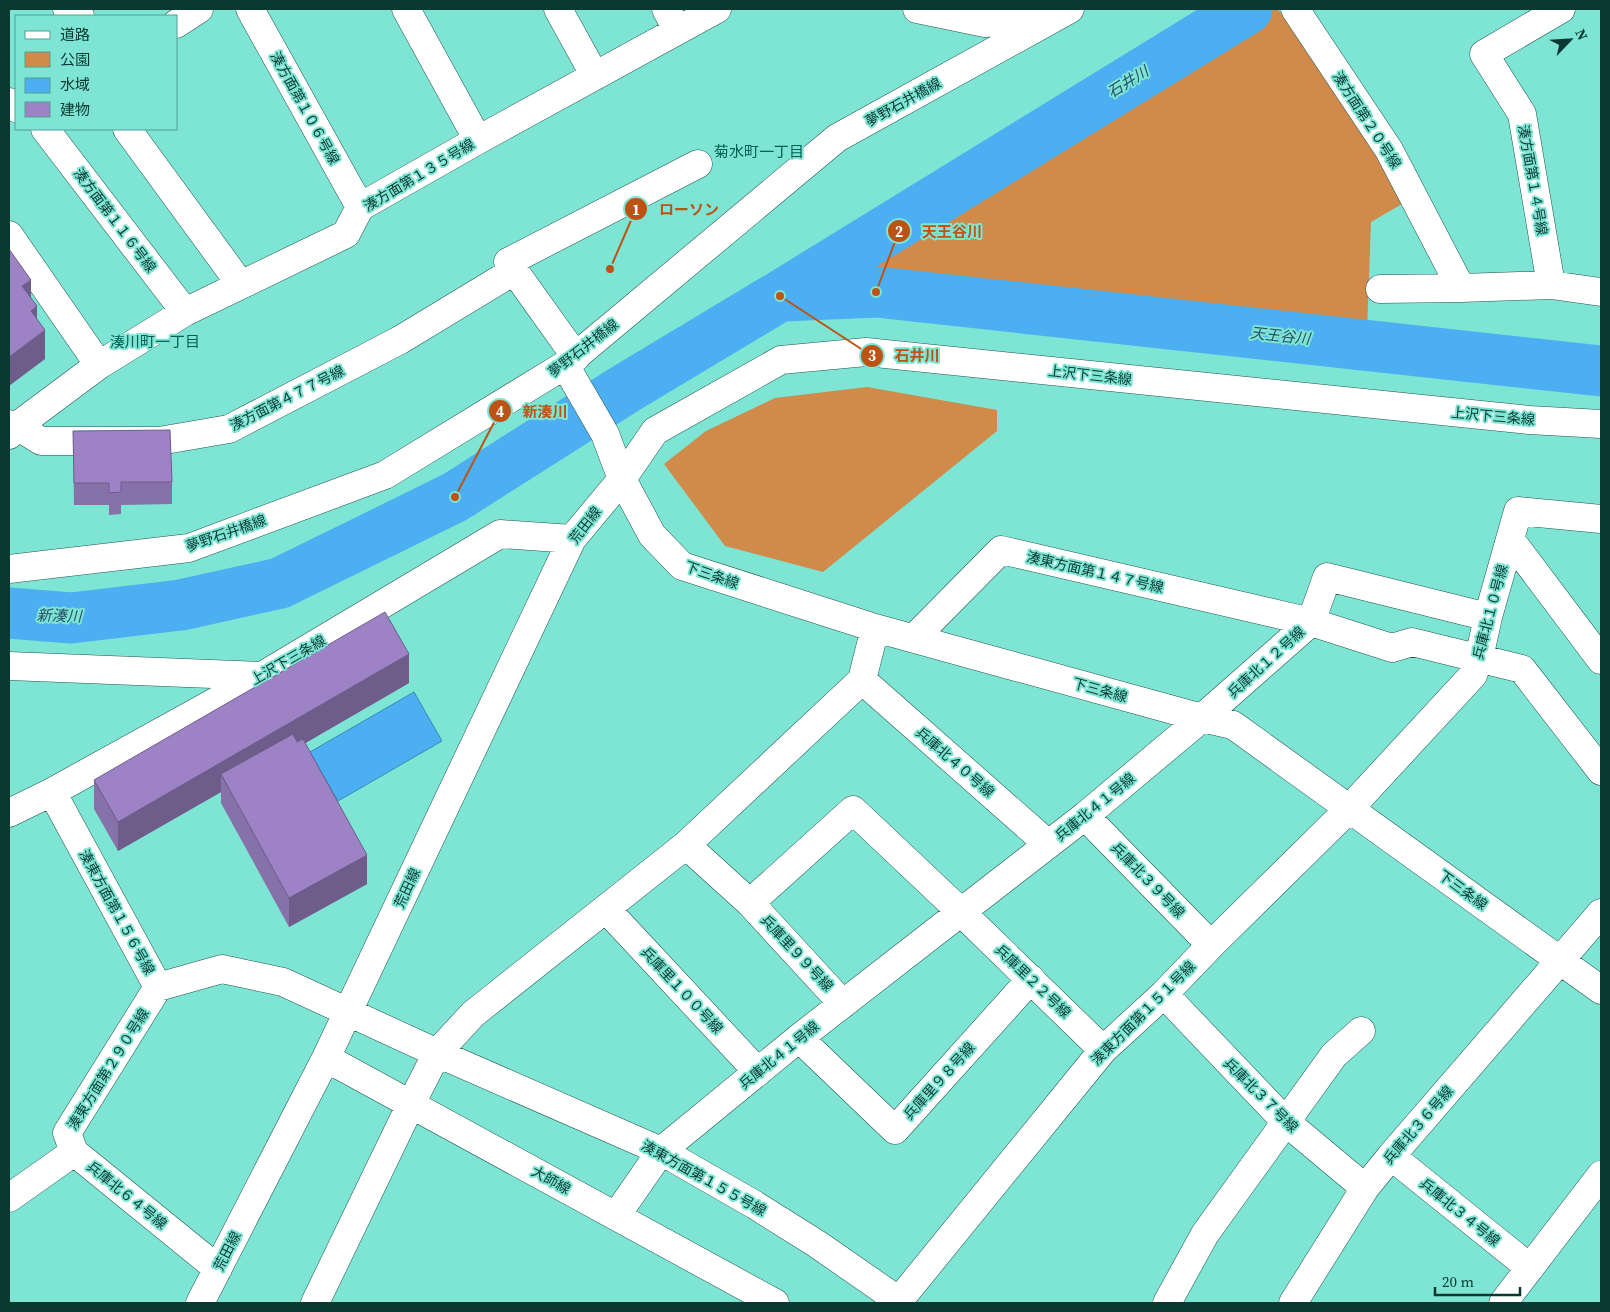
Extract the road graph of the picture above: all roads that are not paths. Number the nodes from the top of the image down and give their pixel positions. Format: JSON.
{"nodes":[{"id":1,"x":199,"y":9,"type":"edge"},
{"id":2,"x":250,"y":9,"type":"edge"},
{"id":3,"x":406,"y":9,"type":"edge"},
{"id":4,"x":558,"y":9,"type":"edge"},
{"id":5,"x":717,"y":9,"type":"edge"},
{"id":6,"x":917,"y":9,"type":"edge"},
{"id":7,"x":1561,"y":9,"type":"edge"},
{"id":8,"x":1301,"y":11,"type":"edge"},
{"id":9,"x":1065,"y":12,"type":"edge"},
{"id":10,"x":672,"y":20,"type":"edge"},
{"id":11,"x":178,"y":23,"type":"edge"},
{"id":12,"x":595,"y":76,"type":"junction"},
{"id":13,"x":46,"y":130,"type":"edge"},
{"id":14,"x":128,"y":130,"type":"edge"},
{"id":15,"x":478,"y":140,"type":"junction"},
{"id":16,"x":698,"y":164,"type":"dead end"},
{"id":17,"x":360,"y":207,"type":"junction"},
{"id":18,"x":9,"y":235,"type":"edge"},
{"id":19,"x":514,"y":272,"type":"junction"},
{"id":20,"x":241,"y":285,"type":"junction"},
{"id":21,"x":1551,"y":285,"type":"junction"},
{"id":22,"x":1461,"y":288,"type":"junction"},
{"id":23,"x":1380,"y":289,"type":"dead end"},
{"id":24,"x":1601,"y":292,"type":"edge"},
{"id":25,"x":185,"y":312,"type":"junction"},
{"id":26,"x":571,"y":361,"type":"junction"},
{"id":27,"x":99,"y":365,"type":"junction"},
{"id":28,"x":1601,"y":424,"type":"edge"},
{"id":29,"x":12,"y":428,"type":"edge"},
{"id":30,"x":622,"y":479,"type":"junction"},
{"id":31,"x":1601,"y":520,"type":"edge"},
{"id":32,"x":572,"y":539,"type":"junction"},
{"id":33,"x":1510,"y":539,"type":"junction"},
{"id":34,"x":9,"y":569,"type":"edge"},
{"id":35,"x":1488,"y":617,"type":"junction"},
{"id":36,"x":1311,"y":622,"type":"junction"},
{"id":37,"x":875,"y":628,"type":"junction"},
{"id":38,"x":914,"y":638,"type":"junction"},
{"id":39,"x":1479,"y":658,"type":"junction"},
{"id":40,"x":1601,"y":660,"type":"edge"},
{"id":41,"x":9,"y":666,"type":"edge"},
{"id":42,"x":262,"y":676,"type":"junction"},
{"id":43,"x":862,"y":680,"type":"junction"},
{"id":44,"x":1202,"y":718,"type":"junction"},
{"id":45,"x":1601,"y":771,"type":"edge"},
{"id":46,"x":52,"y":792,"type":"junction"},
{"id":47,"x":1349,"y":809,"type":"junction"},
{"id":48,"x":9,"y":813,"type":"edge"},
{"id":49,"x":1085,"y":816,"type":"junction"},
{"id":50,"x":1048,"y":844,"type":"junction"},
{"id":51,"x":686,"y":845,"type":"junction"},
{"id":52,"x":750,"y":903,"type":"junction"},
{"id":53,"x":606,"y":909,"type":"junction"},
{"id":54,"x":962,"y":912,"type":"junction"},
{"id":55,"x":1601,"y":913,"type":"edge"},
{"id":56,"x":1210,"y":945,"type":"junction"},
{"id":57,"x":1560,"y":960,"type":"junction"},
{"id":58,"x":1031,"y":979,"type":"junction"},
{"id":59,"x":158,"y":987,"type":"junction"},
{"id":60,"x":1601,"y":990,"type":"edge"},
{"id":61,"x":1164,"y":994,"type":"junction"},
{"id":62,"x":843,"y":1004,"type":"junction"},
{"id":63,"x":348,"y":1013,"type":"junction"},
{"id":64,"x":1361,"y":1031,"type":"dead end"},
{"id":65,"x":798,"y":1038,"type":"junction"},
{"id":66,"x":1103,"y":1050,"type":"junction"},
{"id":67,"x":437,"y":1053,"type":"junction"},
{"id":68,"x":326,"y":1058,"type":"junction"},
{"id":69,"x":758,"y":1072,"type":"junction"},
{"id":70,"x":411,"y":1104,"type":"junction"},
{"id":71,"x":1286,"y":1122,"type":"junction"},
{"id":72,"x":661,"y":1151,"type":"junction"},
{"id":73,"x":74,"y":1152,"type":"junction"},
{"id":74,"x":1391,"y":1156,"type":"junction"},
{"id":75,"x":1601,"y":1175,"type":"edge"},
{"id":76,"x":1366,"y":1188,"type":"junction"},
{"id":77,"x":9,"y":1198,"type":"edge"},
{"id":78,"x":616,"y":1216,"type":"junction"},
{"id":79,"x":1530,"y":1268,"type":"junction"},
{"id":80,"x":218,"y":1269,"type":"junction"},
{"id":81,"x":200,"y":1303,"type":"edge"},
{"id":82,"x":315,"y":1303,"type":"edge"},
{"id":83,"x":775,"y":1303,"type":"edge"},
{"id":84,"x":899,"y":1303,"type":"edge"},
{"id":85,"x":1167,"y":1303,"type":"edge"},
{"id":86,"x":1293,"y":1303,"type":"edge"},
{"id":87,"x":1503,"y":1303,"type":"edge"}],
"edges":[{"from":1,"to":11,"type":"street"},
{"from":2,"to":17,"type":"street","name":"湊方面第１０６号線"},
{"from":3,"to":15,"type":"street"},
{"from":4,"to":12,"type":"street"},
{"from":5,"to":10,"type":"street","name":"湊方面第１３５号線"},
{"from":6,"to":9,"type":"street"},
{"from":7,"to":21,"type":"street","name":"湊方面第１４号線"},
{"from":8,"to":22,"type":"street","name":"湊方面第２０号線"},
{"from":9,"to":26,"type":"street","name":"夢野石井橋線"},
{"from":10,"to":12,"type":"street","name":"湊方面第１３５号線"},
{"from":12,"to":15,"type":"street","name":"湊方面第１３５号線"},
{"from":13,"to":25,"type":"street","name":"湊方面第１１６号線"},
{"from":14,"to":20,"type":"street"},
{"from":15,"to":17,"type":"street","name":"湊方面第１３５号線"},
{"from":16,"to":19,"type":"street"},
{"from":17,"to":20,"type":"street","name":"湊方面第１３５号線"},
{"from":18,"to":27,"type":"street"},
{"from":19,"to":26,"type":"street","name":"下三条線"},
{"from":19,"to":29,"type":"street","name":"湊方面第４７７号線"},
{"from":20,"to":25,"type":"street","name":"湊方面第１３５号線"},
{"from":21,"to":22,"type":"street"},
{"from":21,"to":24,"type":"street"},
{"from":22,"to":23,"type":"street"},
{"from":25,"to":27,"type":"street","name":"湊方面第１３５号線"},
{"from":26,"to":30,"type":"street","name":"下三条線"},
{"from":26,"to":34,"type":"street","name":"夢野石井橋線"},
{"from":27,"to":29,"type":"street","name":"湊方面第１３５号線"},
{"from":28,"to":30,"type":"street","name":"上沢下三条線"},
{"from":30,"to":32,"type":"street","name":"荒田線"},
{"from":30,"to":37,"type":"street","name":"下三条線"},
{"from":31,"to":33,"type":"street","name":"兵庫北１０号線"},
{"from":32,"to":42,"type":"street","name":"上沢下三条線"},
{"from":32,"to":63,"type":"street","name":"荒田線"},
{"from":33,"to":35,"type":"street","name":"兵庫北１０号線"},
{"from":33,"to":40,"type":"street"},
{"from":35,"to":36,"type":"street"},
{"from":35,"to":39,"type":"street","name":"兵庫北１０号線"},
{"from":36,"to":38,"type":"street","name":"湊東方面第１４７号線"},
{"from":36,"to":39,"type":"street","name":"兵庫北１２号線"},
{"from":36,"to":44,"type":"street","name":"兵庫北１２号線"},
{"from":37,"to":38,"type":"street","name":"下三条線"},
{"from":37,"to":43,"type":"street"},
{"from":38,"to":44,"type":"street","name":"下三条線"},
{"from":39,"to":45,"type":"street","name":"兵庫北１２号線"},
{"from":39,"to":47,"type":"street","name":"兵庫北１０号線"},
{"from":41,"to":42,"type":"street"},
{"from":42,"to":46,"type":"street","name":"上沢下三条線"},
{"from":43,"to":50,"type":"street","name":"兵庫北４０号線"},
{"from":43,"to":51,"type":"street"},
{"from":44,"to":47,"type":"street","name":"下三条線"},
{"from":44,"to":49,"type":"street","name":"兵庫北４１号線"},
{"from":46,"to":48,"type":"street","name":"上沢下三条線"},
{"from":46,"to":59,"type":"street","name":"湊東方面第１５６号線"},
{"from":47,"to":56,"type":"street","name":"湊東方面第１５１号線"},
{"from":47,"to":57,"type":"street","name":"下三条線"},
{"from":49,"to":50,"type":"street","name":"兵庫北４１号線"},
{"from":49,"to":56,"type":"street","name":"兵庫北３９号線"},
{"from":50,"to":54,"type":"street","name":"兵庫北４１号線"},
{"from":51,"to":52,"type":"street"},
{"from":51,"to":53,"type":"street"},
{"from":52,"to":54,"type":"street"},
{"from":52,"to":62,"type":"street","name":"兵庫里９９号線"},
{"from":53,"to":67,"type":"street"},
{"from":53,"to":69,"type":"street","name":"兵庫里１００号線"},
{"from":54,"to":58,"type":"street","name":"兵庫里２２号線"},
{"from":54,"to":62,"type":"street","name":"兵庫北４１号線"},
{"from":55,"to":57,"type":"street","name":"兵庫北３６号線"},
{"from":56,"to":61,"type":"street","name":"湊東方面第１５１号線"},
{"from":57,"to":60,"type":"street","name":"下三条線"},
{"from":57,"to":74,"type":"street","name":"兵庫北３６号線"},
{"from":58,"to":65,"type":"street","name":"兵庫里９８号線"},
{"from":58,"to":66,"type":"street","name":"兵庫里２２号線"},
{"from":59,"to":63,"type":"street","name":"湊東方面第１５６号線"},
{"from":59,"to":73,"type":"street","name":"湊東方面第２９０号線"},
{"from":61,"to":66,"type":"street","name":"湊東方面第１５１号線"},
{"from":61,"to":71,"type":"street","name":"兵庫北３７号線"},
{"from":62,"to":65,"type":"street","name":"兵庫北４１号線"},
{"from":63,"to":67,"type":"street","name":"湊東方面第１５６号線"},
{"from":63,"to":68,"type":"street","name":"荒田線"},
{"from":64,"to":71,"type":"street"},
{"from":65,"to":69,"type":"street","name":"兵庫北４１号線"},
{"from":66,"to":84,"type":"street","name":"湊東方面第１５１号線"},
{"from":67,"to":70,"type":"street"},
{"from":67,"to":72,"type":"street","name":"湊東方面第１５５号線"},
{"from":68,"to":70,"type":"street","name":"大師線"},
{"from":68,"to":80,"type":"street","name":"荒田線"},
{"from":69,"to":72,"type":"street","name":"兵庫北４１号線"},
{"from":70,"to":78,"type":"street","name":"大師線"},
{"from":70,"to":82,"type":"street"},
{"from":71,"to":76,"type":"street","name":"兵庫北３７号線"},
{"from":71,"to":85,"type":"street"},
{"from":72,"to":78,"type":"street","name":"兵庫北４１号線"},
{"from":72,"to":84,"type":"street","name":"湊東方面第１５５号線"},
{"from":73,"to":77,"type":"street","name":"兵庫北６４号線"},
{"from":73,"to":80,"type":"street","name":"兵庫北６４号線"},
{"from":74,"to":76,"type":"street","name":"兵庫北３６号線"},
{"from":74,"to":79,"type":"street","name":"兵庫北３４号線"},
{"from":75,"to":79,"type":"street"},
{"from":76,"to":86,"type":"street","name":"兵庫北３６号線"},
{"from":78,"to":83,"type":"street","name":"大師線"},
{"from":79,"to":87,"type":"street"},
{"from":80,"to":81,"type":"street","name":"荒田線"}]}
